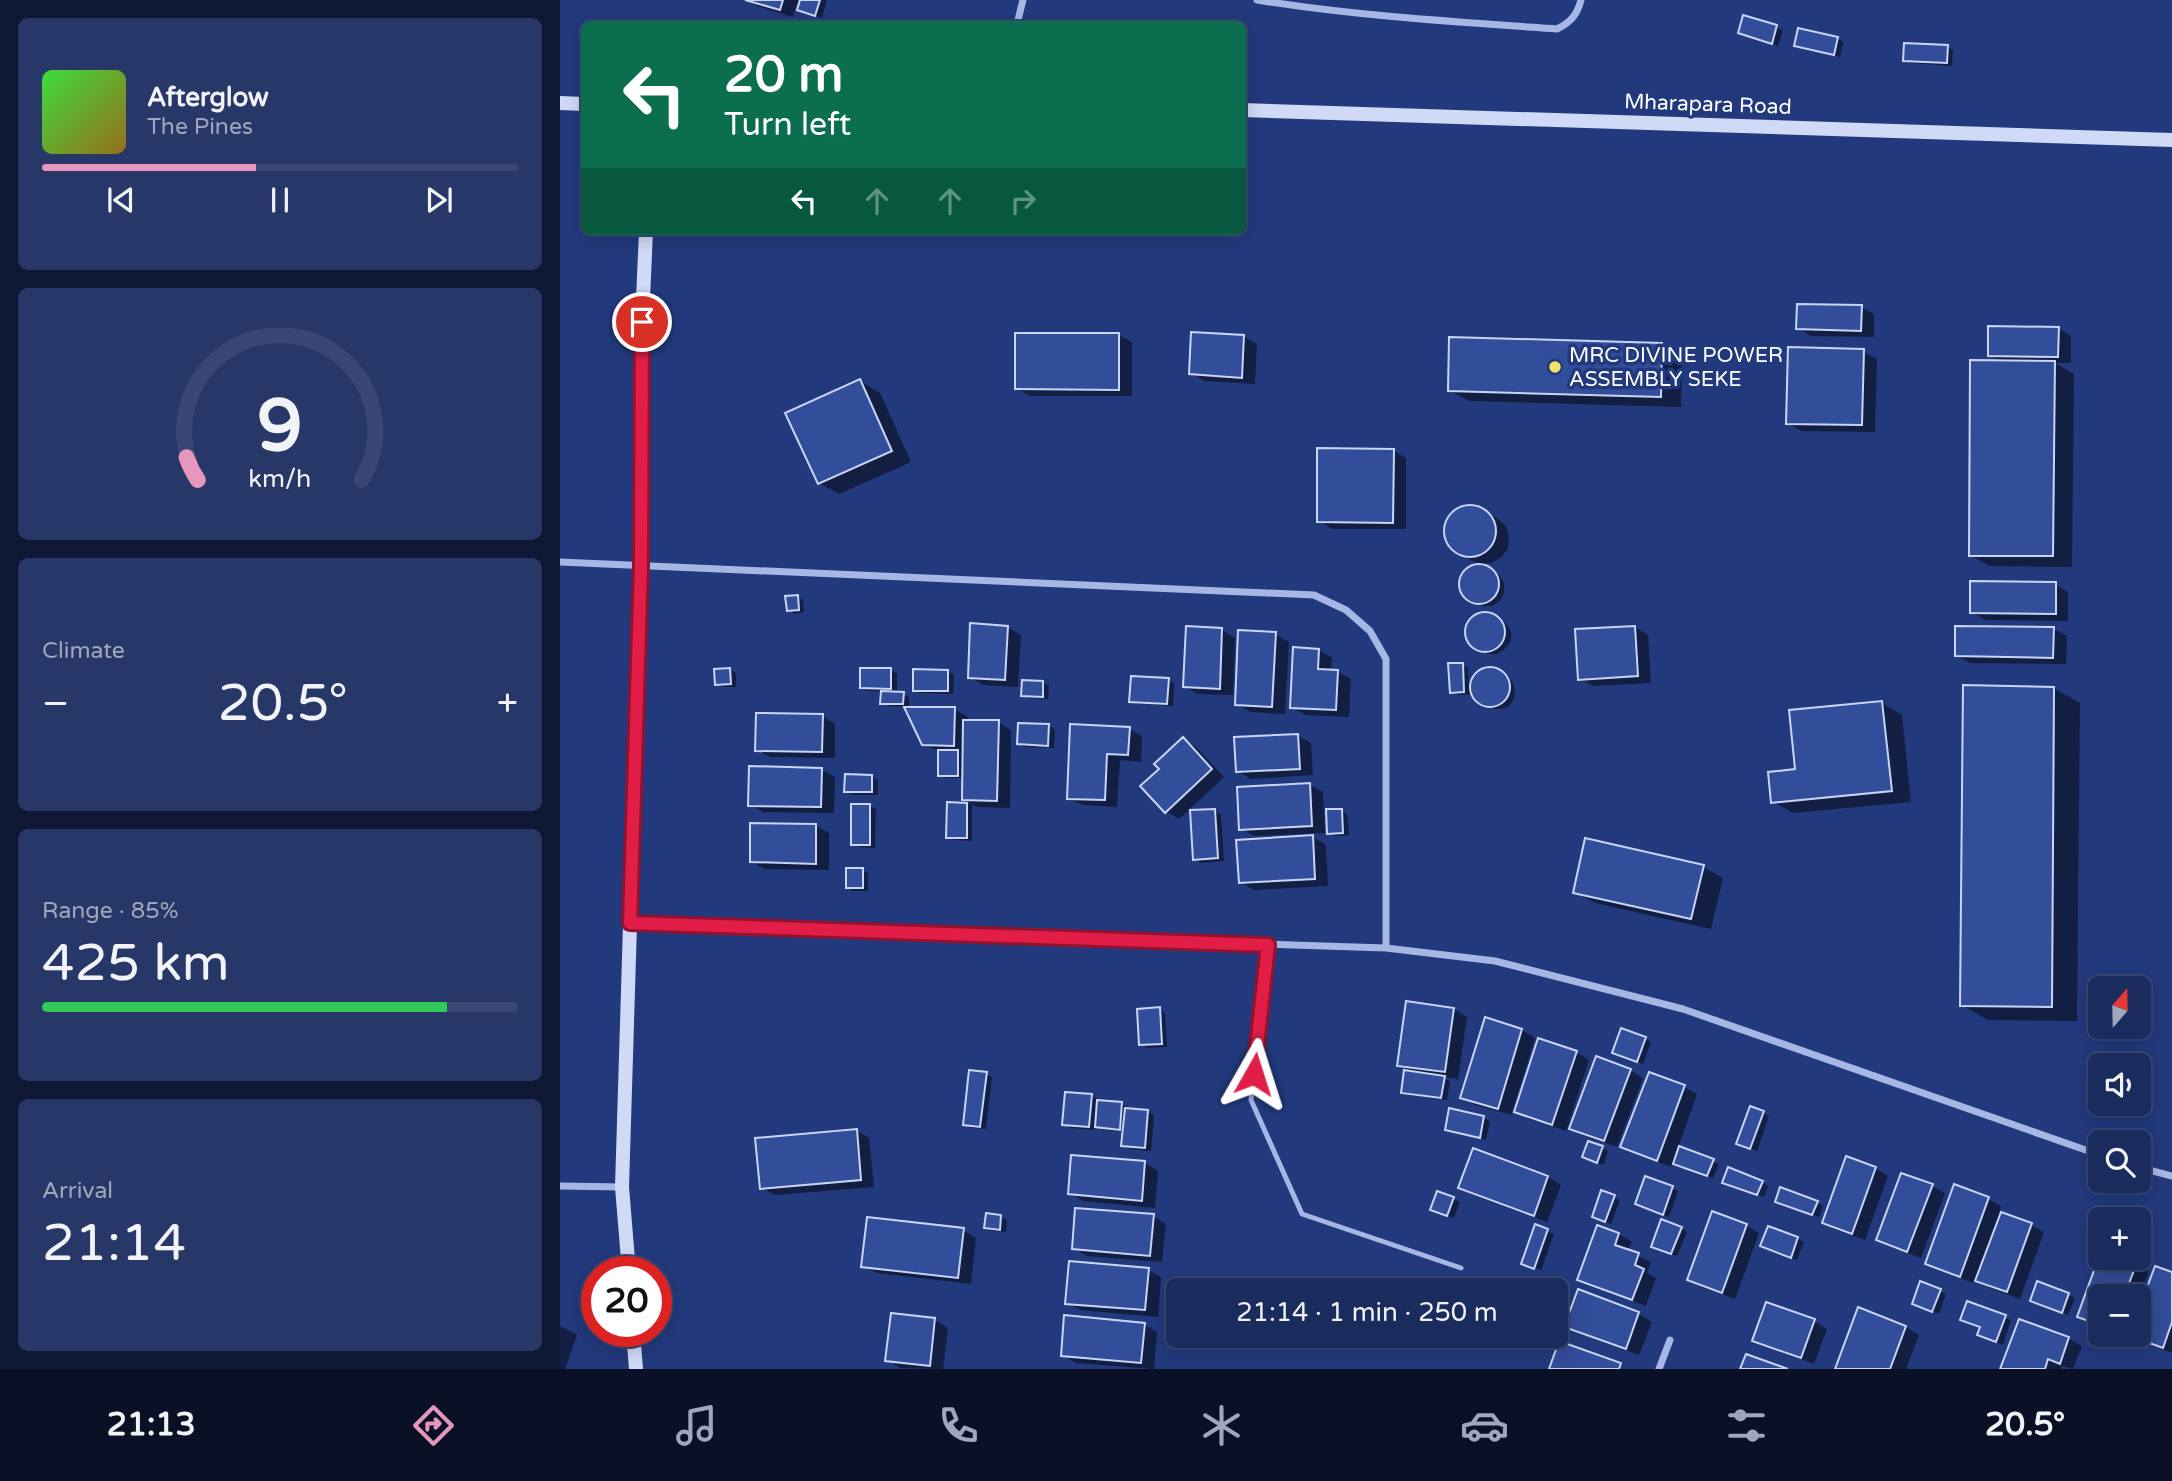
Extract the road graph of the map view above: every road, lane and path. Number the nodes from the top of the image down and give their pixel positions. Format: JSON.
{"nodes":[{"id":1,"x":1023,"y":0,"type":"edge"},
{"id":2,"x":1257,"y":0,"type":"edge"},
{"id":3,"x":1581,"y":0,"type":"edge"},
{"id":4,"x":1311,"y":4,"type":"edge"},
{"id":5,"x":1018,"y":21,"type":"edge"},
{"id":6,"x":560,"y":103,"type":"edge"},
{"id":7,"x":581,"y":104,"type":"edge"},
{"id":8,"x":1246,"y":110,"type":"edge"},
{"id":9,"x":2172,"y":140,"type":"edge"},
{"id":10,"x":646,"y":235,"type":"edge"},
{"id":11,"x":560,"y":562,"type":"edge"},
{"id":12,"x":641,"y":565,"type":"junction"},
{"id":13,"x":630,"y":923,"type":"junction"},
{"id":14,"x":1268,"y":945,"type":"junction"},
{"id":15,"x":1386,"y":948,"type":"junction"},
{"id":16,"x":2088,"y":1151,"type":"edge"},
{"id":17,"x":2151,"y":1170,"type":"edge"},
{"id":18,"x":2172,"y":1176,"type":"edge"},
{"id":19,"x":560,"y":1186,"type":"edge"},
{"id":20,"x":622,"y":1187,"type":"junction"},
{"id":21,"x":628,"y":1256,"type":"edge"},
{"id":22,"x":1461,"y":1268,"type":"dead end"},
{"id":23,"x":1670,"y":1340,"type":"dead end"},
{"id":24,"x":634,"y":1347,"type":"edge"},
{"id":25,"x":636,"y":1369,"type":"edge"},
{"id":26,"x":1659,"y":1369,"type":"edge"}],
"edges":[{"from":1,"to":5,"type":"street"},
{"from":2,"to":4,"type":"street"},
{"from":3,"to":4,"type":"street"},
{"from":6,"to":7,"type":"street"},
{"from":8,"to":9,"type":"street","name":"Mharapara Road"},
{"from":10,"to":12,"type":"street"},
{"from":11,"to":12,"type":"street"},
{"from":12,"to":13,"type":"street"},
{"from":12,"to":15,"type":"street"},
{"from":13,"to":14,"type":"street"},
{"from":13,"to":20,"type":"street"},
{"from":14,"to":15,"type":"street"},
{"from":14,"to":22,"type":"lane"},
{"from":15,"to":16,"type":"street"},
{"from":17,"to":18,"type":"street"},
{"from":19,"to":20,"type":"street"},
{"from":20,"to":21,"type":"street"},
{"from":23,"to":26,"type":"street"},
{"from":24,"to":25,"type":"street"}]}
